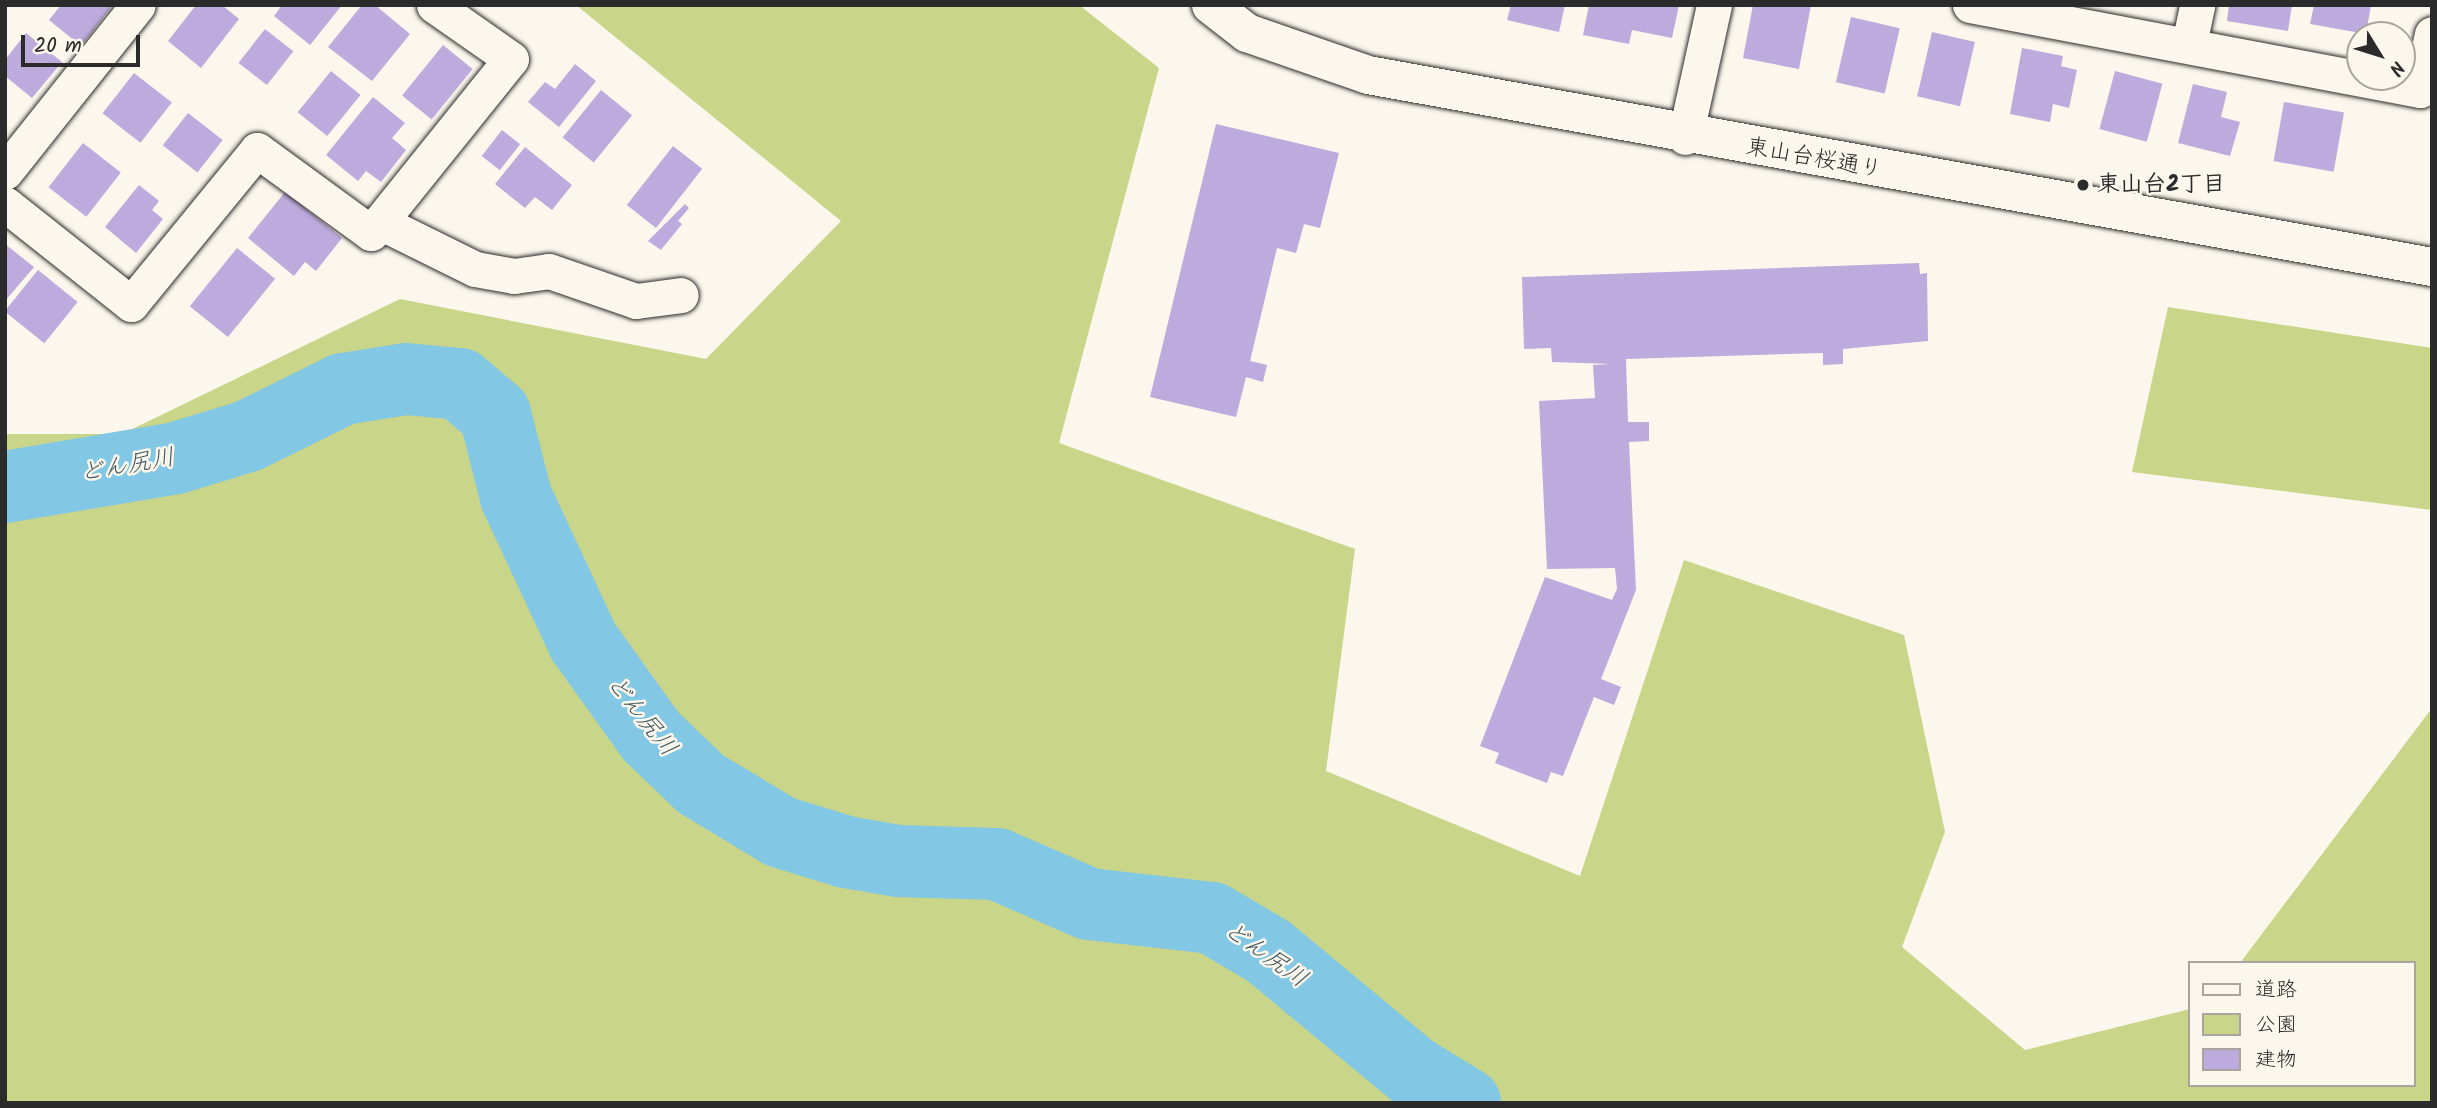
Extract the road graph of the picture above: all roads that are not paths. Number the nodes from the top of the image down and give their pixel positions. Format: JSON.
{"nodes":[{"id":1,"x":138,"y":5,"type":"edge"},
{"id":2,"x":434,"y":5,"type":"edge"},
{"id":3,"x":1211,"y":5,"type":"edge"},
{"id":4,"x":1714,"y":5,"type":"edge"},
{"id":5,"x":1970,"y":5,"type":"edge"},
{"id":6,"x":2197,"y":5,"type":"edge"},
{"id":7,"x":2432,"y":34,"type":"edge"},
{"id":8,"x":2189,"y":44,"type":"junction"},
{"id":9,"x":1685,"y":137,"type":"junction"},
{"id":10,"x":5,"y":172,"type":"edge"},
{"id":11,"x":5,"y":204,"type":"edge"},
{"id":12,"x":380,"y":222,"type":"junction"},
{"id":13,"x":2432,"y":267,"type":"edge"},
{"id":14,"x":681,"y":295,"type":"dead end"}],
"edges":[{"from":1,"to":10,"type":"street"},
{"from":2,"to":12,"type":"street"},
{"from":3,"to":9,"type":"street","name":"東山台桜通り"},
{"from":4,"to":9,"type":"street"},
{"from":5,"to":8,"type":"street"},
{"from":6,"to":8,"type":"street"},
{"from":7,"to":8,"type":"street"},
{"from":9,"to":13,"type":"street","name":"東山台桜通り"},
{"from":11,"to":12,"type":"street"},
{"from":12,"to":14,"type":"street"}]}
